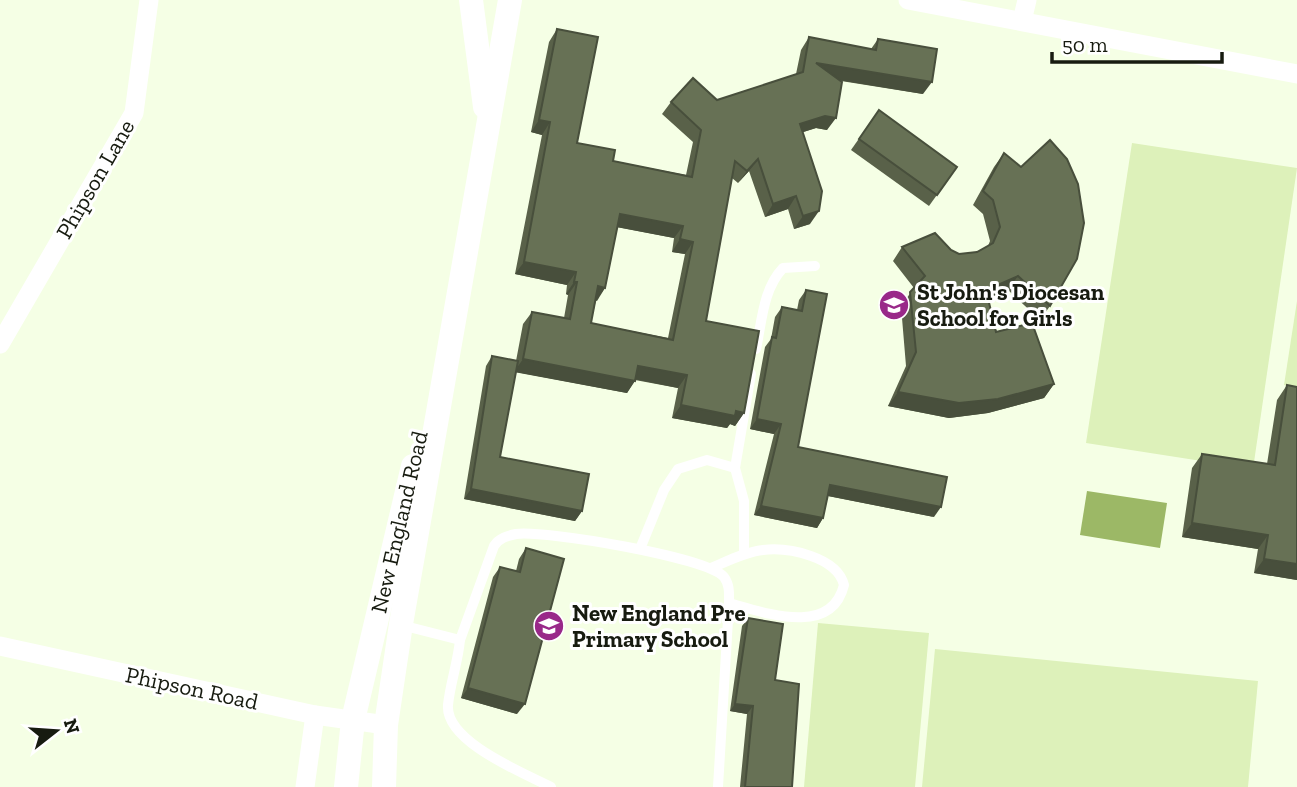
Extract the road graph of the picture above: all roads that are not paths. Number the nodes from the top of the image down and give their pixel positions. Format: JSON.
{"nodes":[{"id":1,"x":149,"y":0,"type":"edge"},
{"id":2,"x":471,"y":0,"type":"edge"},
{"id":3,"x":509,"y":0,"type":"edge"},
{"id":4,"x":908,"y":0,"type":"edge"},
{"id":5,"x":1027,"y":0,"type":"edge"},
{"id":6,"x":1022,"y":21,"type":"junction"},
{"id":7,"x":1297,"y":74,"type":"edge"},
{"id":8,"x":488,"y":132,"type":"junction"},
{"id":9,"x":463,"y":258,"type":"junction"},
{"id":10,"x":815,"y":265,"type":"dead end"},
{"id":11,"x":0,"y":344,"type":"edge"},
{"id":12,"x":735,"y":468,"type":"junction"},
{"id":13,"x":419,"y":519,"type":"junction"},
{"id":14,"x":393,"y":544,"type":"junction"},
{"id":15,"x":640,"y":549,"type":"junction"},
{"id":16,"x":744,"y":554,"type":"junction"},
{"id":17,"x":711,"y":568,"type":"junction"},
{"id":18,"x":729,"y":603,"type":"junction"},
{"id":19,"x":401,"y":624,"type":"junction"},
{"id":20,"x":460,"y":640,"type":"junction"},
{"id":21,"x":0,"y":646,"type":"edge"},
{"id":22,"x":315,"y":715,"type":"junction"},
{"id":23,"x":353,"y":720,"type":"junction"},
{"id":24,"x":386,"y":725,"type":"junction"},
{"id":25,"x":305,"y":787,"type":"edge"},
{"id":26,"x":346,"y":787,"type":"edge"},
{"id":27,"x":384,"y":787,"type":"edge"},
{"id":28,"x":551,"y":787,"type":"edge"},
{"id":29,"x":718,"y":787,"type":"edge"}],
"edges":[{"from":1,"to":11,"type":"street","name":"Phipson Lane"},
{"from":2,"to":8,"type":"street"},
{"from":3,"to":8,"type":"street","name":"New England Road"},
{"from":4,"to":6,"type":"street"},
{"from":5,"to":6,"type":"street"},
{"from":6,"to":7,"type":"street"},
{"from":8,"to":9,"type":"street","name":"New England Road"},
{"from":9,"to":13,"type":"street","name":"New England Road"},
{"from":9,"to":14,"type":"street","name":"New England Road"},
{"from":10,"to":12,"type":"lane"},
{"from":12,"to":15,"type":"lane"},
{"from":12,"to":16,"type":"lane"},
{"from":13,"to":14,"type":"street"},
{"from":13,"to":19,"type":"street","name":"New England Road"},
{"from":14,"to":23,"type":"street","name":"New England Road"},
{"from":15,"to":17,"type":"lane"},
{"from":15,"to":20,"type":"lane"},
{"from":16,"to":17,"type":"lane"},
{"from":16,"to":18,"type":"lane"},
{"from":17,"to":18,"type":"lane"},
{"from":18,"to":29,"type":"lane"},
{"from":19,"to":20,"type":"lane"},
{"from":19,"to":24,"type":"street","name":"New England Road"},
{"from":20,"to":28,"type":"lane"},
{"from":21,"to":22,"type":"street","name":"Phipson Road"},
{"from":22,"to":23,"type":"street","name":"Phipson Road"},
{"from":22,"to":25,"type":"street"},
{"from":23,"to":24,"type":"street","name":"Phipson Road"},
{"from":23,"to":26,"type":"street","name":"New England Road"},
{"from":24,"to":27,"type":"street","name":"New England Road"}]}
